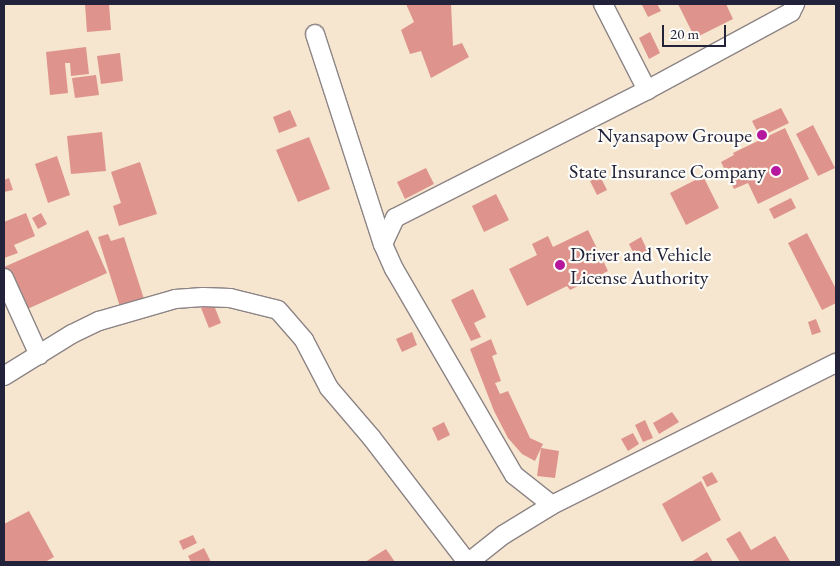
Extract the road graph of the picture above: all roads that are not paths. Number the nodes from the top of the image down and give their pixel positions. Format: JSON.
{"nodes":[{"id":1,"x":603,"y":4,"type":"edge"},
{"id":2,"x":795,"y":4,"type":"edge"},
{"id":3,"x":315,"y":34,"type":"dead end"},
{"id":4,"x":647,"y":90,"type":"junction"},
{"id":5,"x":382,"y":244,"type":"junction"},
{"id":6,"x":4,"y":278,"type":"edge"},
{"id":7,"x":39,"y":355,"type":"junction"},
{"id":8,"x":836,"y":363,"type":"edge"},
{"id":9,"x":4,"y":376,"type":"edge"},
{"id":10,"x":552,"y":505,"type":"junction"},
{"id":11,"x":468,"y":562,"type":"edge"}],
"edges":[{"from":1,"to":4,"type":"street"},
{"from":2,"to":4,"type":"street"},
{"from":3,"to":5,"type":"street"},
{"from":4,"to":5,"type":"street"},
{"from":5,"to":10,"type":"street"},
{"from":6,"to":7,"type":"street"},
{"from":7,"to":9,"type":"street"},
{"from":7,"to":11,"type":"street"},
{"from":8,"to":10,"type":"street"},
{"from":10,"to":11,"type":"street"}]}
